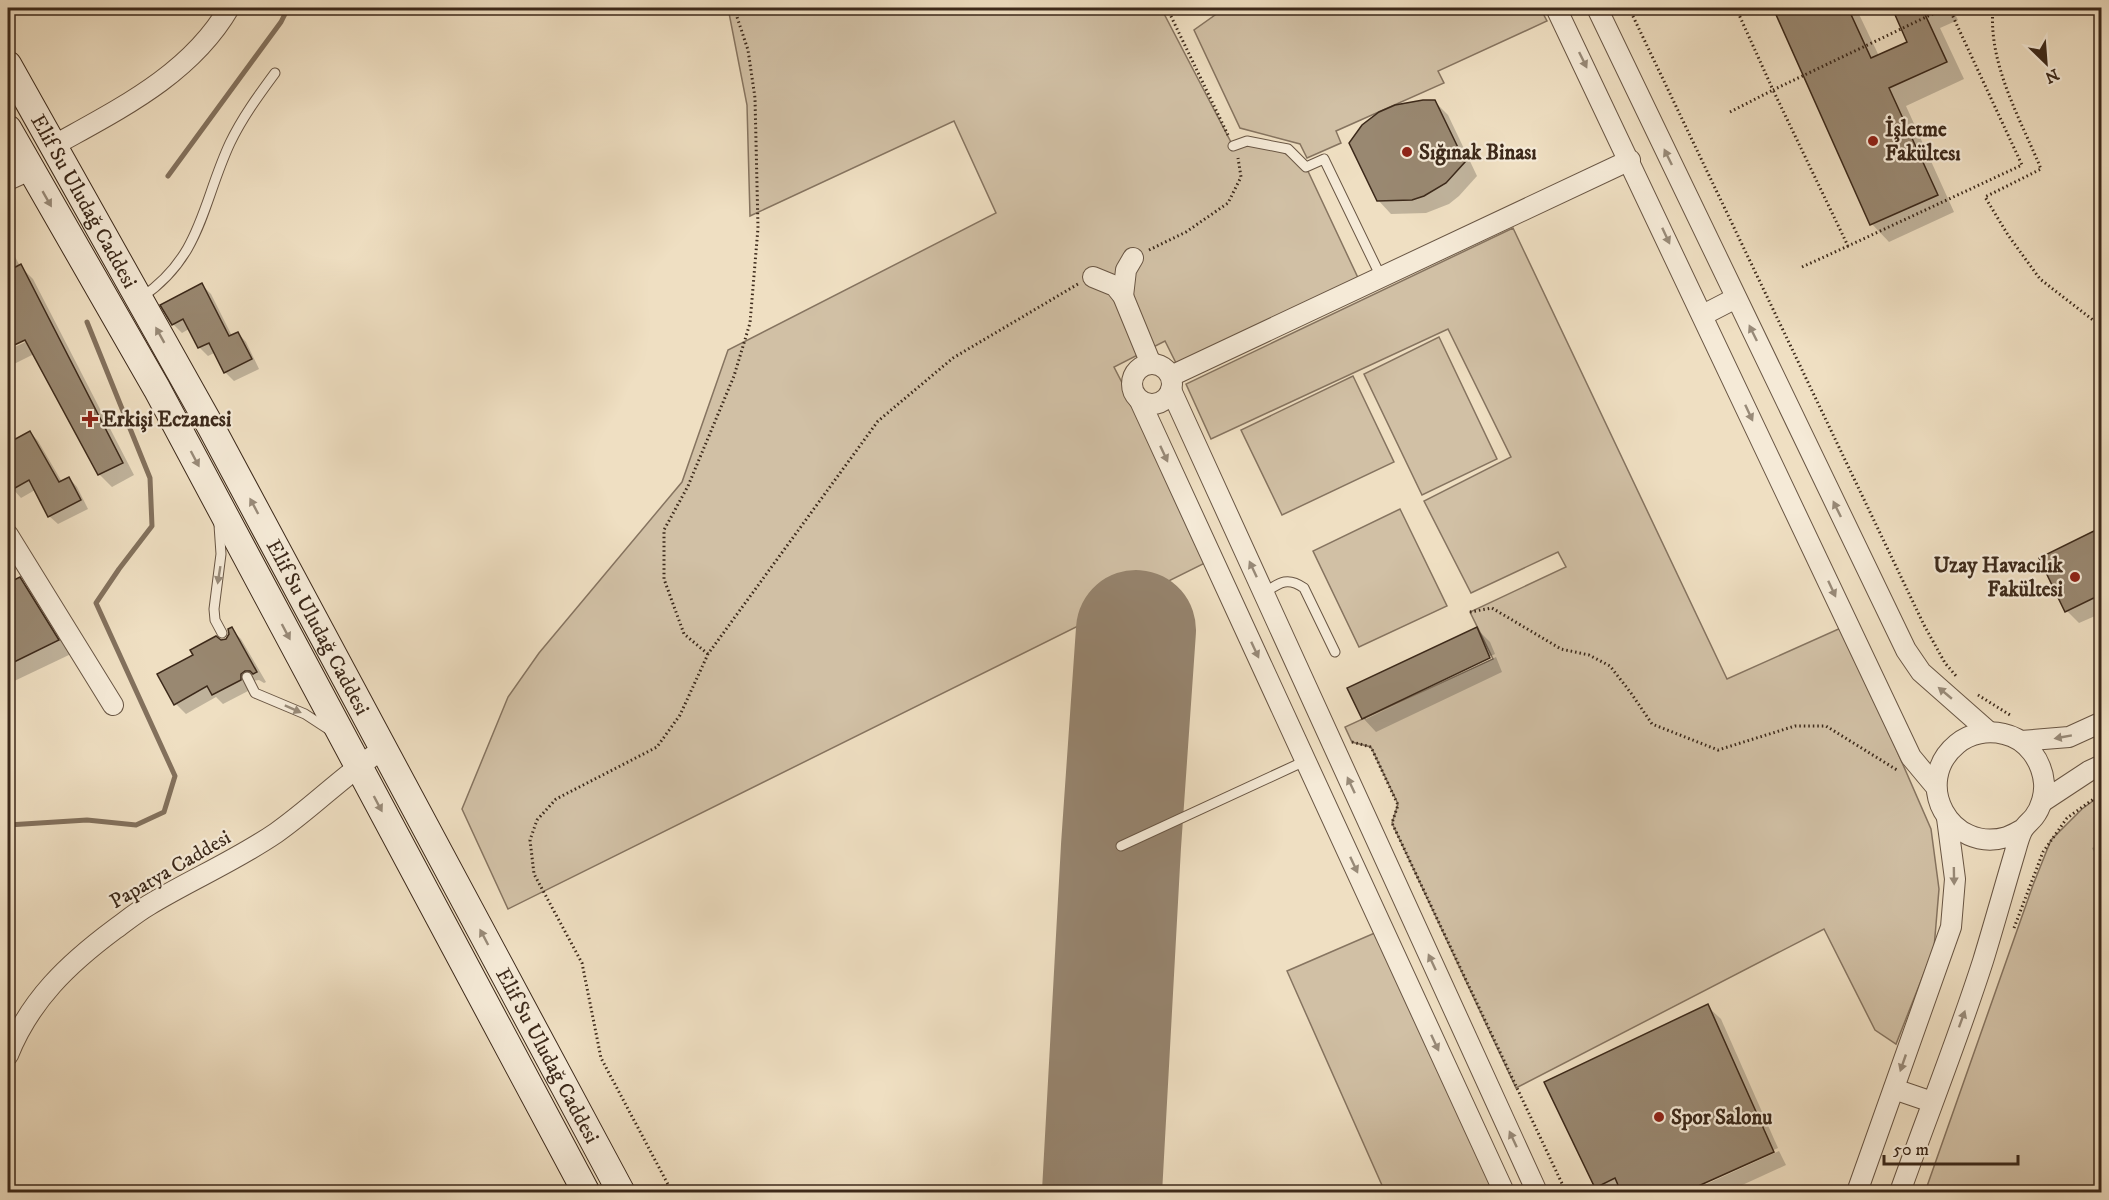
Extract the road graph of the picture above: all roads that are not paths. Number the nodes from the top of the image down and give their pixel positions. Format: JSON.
{"nodes":[{"id":1,"x":229,"y":8,"type":"edge"},
{"id":2,"x":1557,"y":8,"type":"edge"},
{"id":3,"x":1597,"y":8,"type":"edge"},
{"id":4,"x":8,"y":65,"type":"edge"},
{"id":5,"x":274,"y":73,"type":"dead end"},
{"id":6,"x":8,"y":129,"type":"edge"},
{"id":7,"x":53,"y":146,"type":"junction"},
{"id":8,"x":1233,"y":146,"type":"road end"},
{"id":9,"x":1630,"y":160,"type":"junction"},
{"id":10,"x":19,"y":175,"type":"edge"},
{"id":11,"x":1133,"y":258,"type":"road end"},
{"id":12,"x":1093,"y":277,"type":"road end"},
{"id":13,"x":1381,"y":278,"type":"junction"},
{"id":14,"x":1123,"y":296,"type":"junction"},
{"id":15,"x":1736,"y":298,"type":"junction"},
{"id":16,"x":139,"y":299,"type":"junction"},
{"id":17,"x":1703,"y":315,"type":"junction"},
{"id":18,"x":1151,"y":364,"type":"junction"},
{"id":19,"x":1171,"y":383,"type":"junction"},
{"id":20,"x":1140,"y":401,"type":"junction"},
{"id":21,"x":214,"y":496,"type":"junction"},
{"id":22,"x":8,"y":535,"type":"edge"},
{"id":23,"x":1264,"y":593,"type":"junction"},
{"id":24,"x":1234,"y":606,"type":"junction"},
{"id":25,"x":222,"y":633,"type":"dead end"},
{"id":26,"x":1335,"y":652,"type":"dead end"},
{"id":27,"x":247,"y":677,"type":"dead end"},
{"id":28,"x":113,"y":705,"type":"dead end"},
{"id":29,"x":2102,"y":722,"type":"edge"},
{"id":30,"x":1989,"y":732,"type":"junction"},
{"id":31,"x":344,"y":741,"type":"junction"},
{"id":32,"x":1342,"y":741,"type":"junction"},
{"id":33,"x":2021,"y":741,"type":"junction"},
{"id":34,"x":383,"y":749,"type":"junction"},
{"id":35,"x":1305,"y":761,"type":"junction"},
{"id":36,"x":2102,"y":765,"type":"edge"},
{"id":37,"x":357,"y":766,"type":"junction"},
{"id":38,"x":1936,"y":787,"type":"junction"},
{"id":39,"x":2042,"y":802,"type":"junction"},
{"id":40,"x":1947,"y":818,"type":"junction"},
{"id":41,"x":2023,"y":829,"type":"junction"},
{"id":42,"x":1121,"y":846,"type":"dead end"},
{"id":43,"x":8,"y":1055,"type":"edge"},
{"id":44,"x":1894,"y":1089,"type":"junction"},
{"id":45,"x":1932,"y":1102,"type":"junction"},
{"id":46,"x":586,"y":1192,"type":"edge"},
{"id":47,"x":621,"y":1192,"type":"edge"},
{"id":48,"x":1504,"y":1192,"type":"edge"},
{"id":49,"x":1538,"y":1192,"type":"edge"},
{"id":50,"x":1857,"y":1192,"type":"edge"},
{"id":51,"x":1899,"y":1192,"type":"edge"}],
"edges":[{"from":1,"to":7,"type":"street"},
{"from":2,"to":9,"type":"street","one_way":true},
{"from":15,"to":3,"type":"street","one_way":true},
{"from":4,"to":7,"type":"main road","name":"Elif Su Uludağ Caddesi"},
{"from":5,"to":16,"type":"lane"},
{"from":6,"to":10,"type":"main road","name":"Elif Su Uludağ Caddesi"},
{"from":7,"to":16,"type":"main road","name":"Elif Su Uludağ Caddesi"},
{"from":8,"to":13,"type":"lane"},
{"from":9,"to":13,"type":"street"},
{"from":9,"to":17,"type":"street","one_way":true},
{"from":10,"to":21,"type":"main road","name":"Elif Su Uludağ Caddesi","one_way":true},
{"from":11,"to":14,"type":"street"},
{"from":12,"to":14,"type":"street"},
{"from":13,"to":19,"type":"street"},
{"from":14,"to":18,"type":"street"},
{"from":15,"to":17,"type":"street"},
{"from":30,"to":15,"type":"street","one_way":true},
{"from":34,"to":16,"type":"main road","name":"Elif Su Uludağ Caddesi","one_way":true},
{"from":17,"to":38,"type":"street","one_way":true},
{"from":18,"to":19,"type":"street"},
{"from":18,"to":20,"type":"street"},
{"from":19,"to":20,"type":"street"},
{"from":23,"to":19,"type":"street","one_way":true},
{"from":20,"to":24,"type":"street","one_way":true},
{"from":21,"to":25,"type":"lane","one_way":true},
{"from":21,"to":31,"type":"main road","name":"Elif Su Uludağ Caddesi","one_way":true},
{"from":22,"to":28,"type":"street"},
{"from":23,"to":24,"type":"street"},
{"from":23,"to":26,"type":"lane"},
{"from":23,"to":32,"type":"street"},
{"from":24,"to":35,"type":"street","one_way":true},
{"from":27,"to":31,"type":"lane","one_way":true},
{"from":29,"to":33,"type":"street","one_way":true},
{"from":30,"to":33,"type":"street"},
{"from":30,"to":38,"type":"street"},
{"from":31,"to":37,"type":"main road","name":"Elif Su Uludağ Caddesi"},
{"from":32,"to":35,"type":"street"},
{"from":49,"to":32,"type":"street","one_way":true},
{"from":33,"to":39,"type":"street"},
{"from":34,"to":37,"type":"street","name":"Papatya Caddesi"},
{"from":47,"to":34,"type":"main road","name":"Elif Su Uludağ Caddesi","one_way":true},
{"from":35,"to":42,"type":"lane"},
{"from":35,"to":48,"type":"street","one_way":true},
{"from":36,"to":39,"type":"street"},
{"from":37,"to":43,"type":"street","name":"Papatya Caddesi"},
{"from":37,"to":46,"type":"main road","name":"Elif Su Uludağ Caddesi","one_way":true},
{"from":38,"to":40,"type":"street"},
{"from":39,"to":41,"type":"street"},
{"from":40,"to":41,"type":"street"},
{"from":40,"to":44,"type":"street","one_way":true},
{"from":45,"to":41,"type":"street","one_way":true},
{"from":44,"to":45,"type":"street"},
{"from":44,"to":50,"type":"street"},
{"from":45,"to":51,"type":"street"}]}
